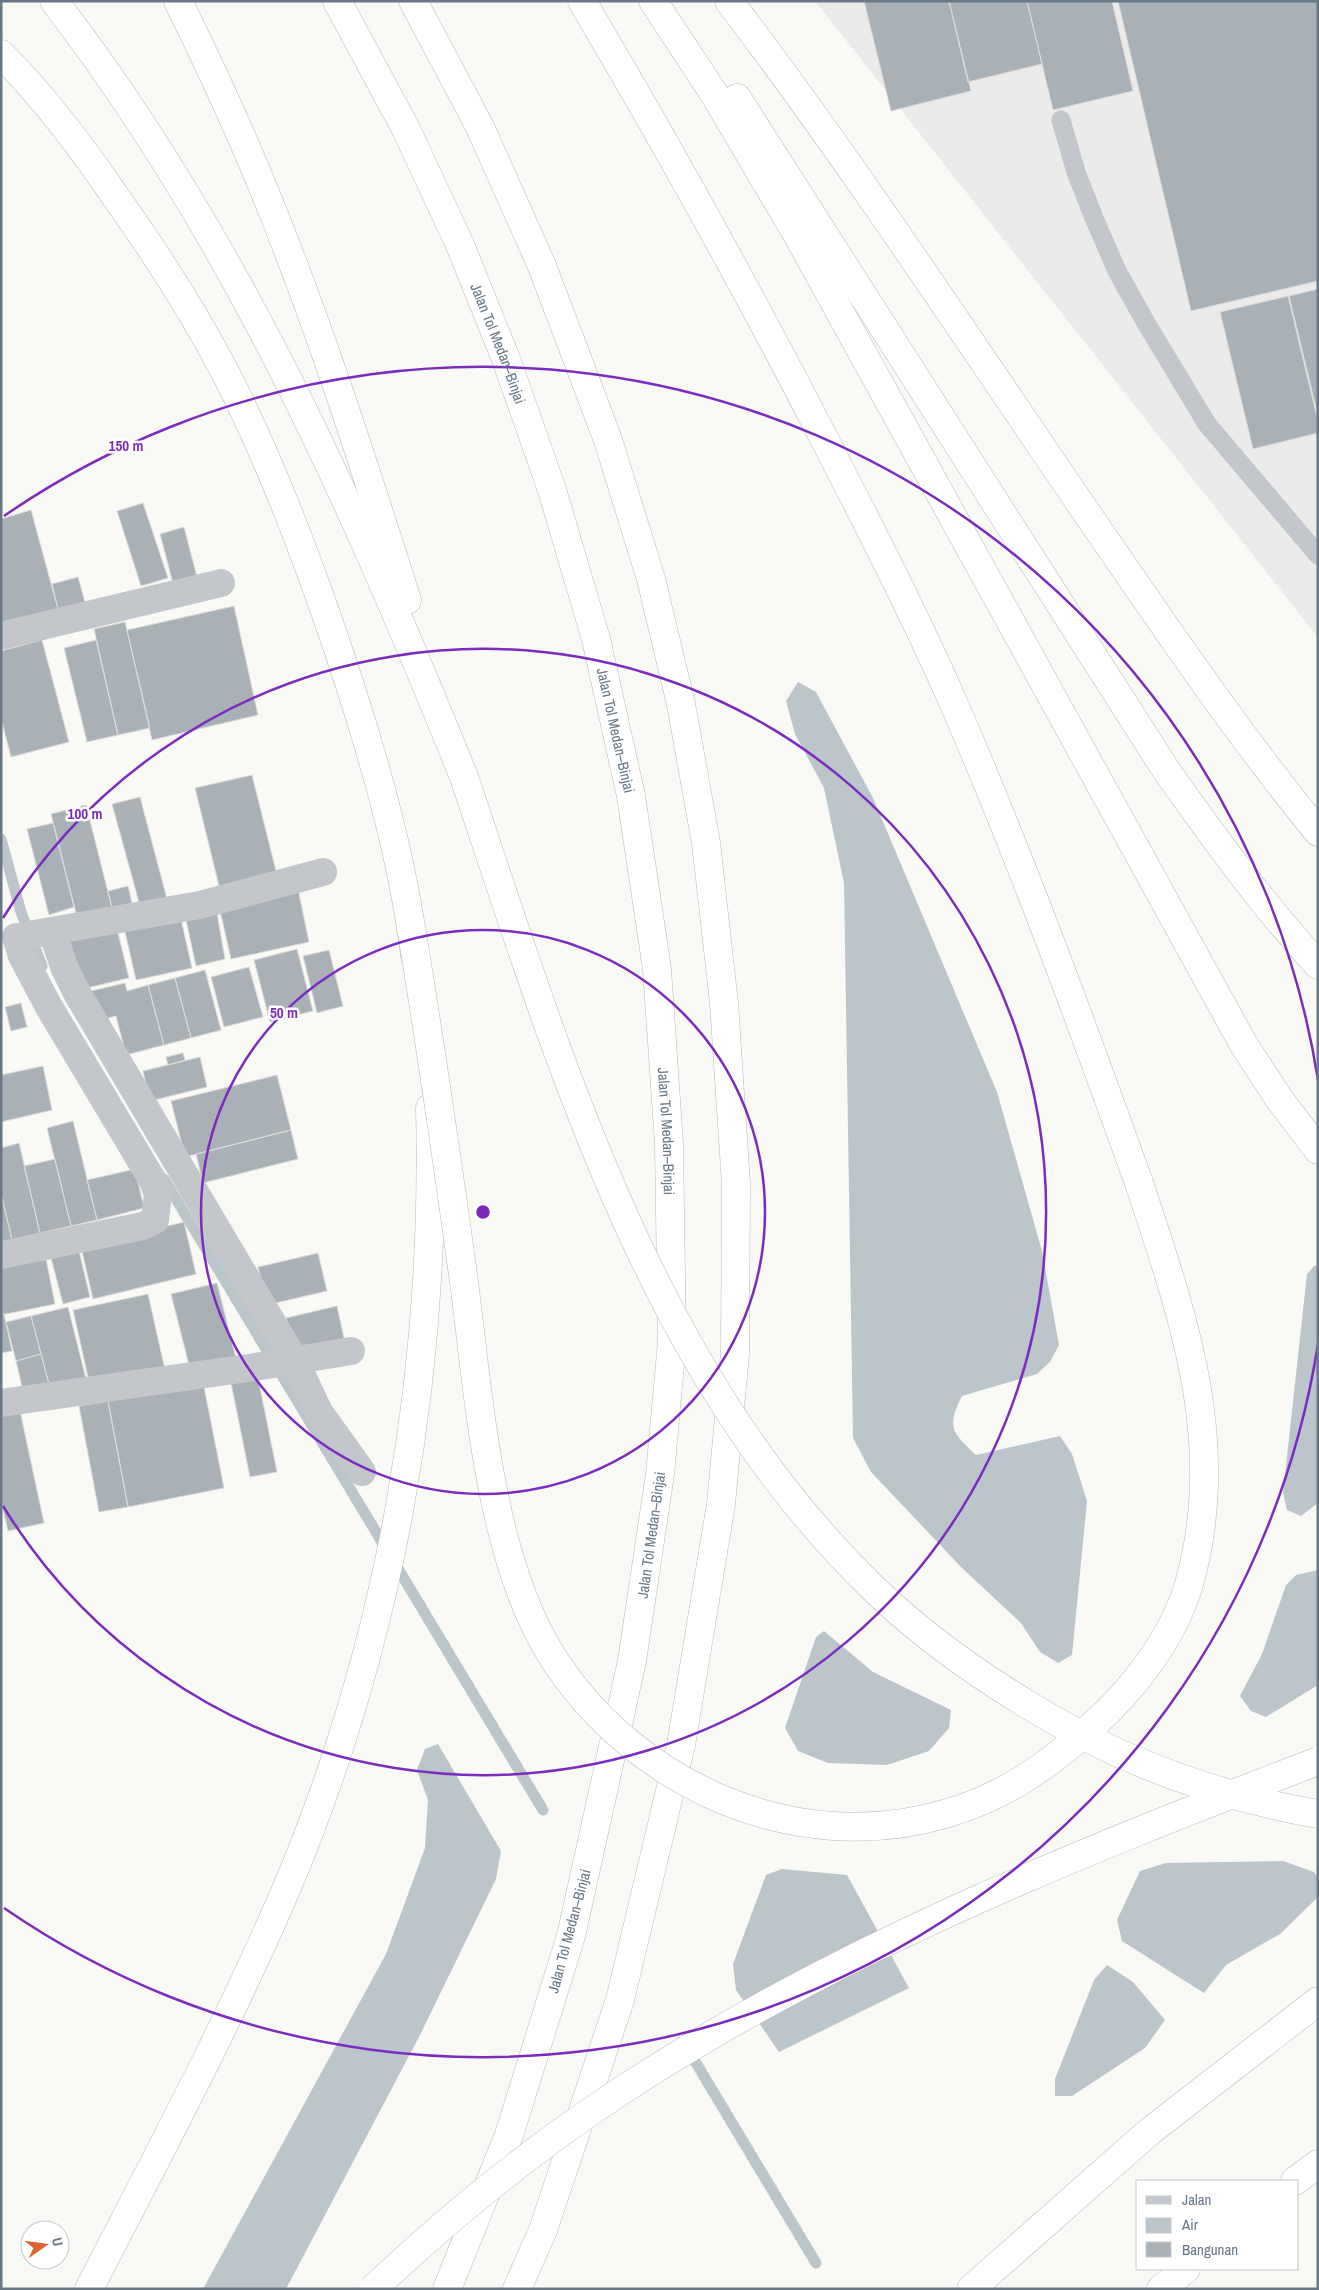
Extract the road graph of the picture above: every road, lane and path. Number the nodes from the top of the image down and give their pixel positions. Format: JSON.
{"nodes":[{"id":1,"x":54,"y":1,"type":"edge"},
{"id":2,"x":178,"y":1,"type":"edge"},
{"id":3,"x":337,"y":1,"type":"edge"},
{"id":4,"x":413,"y":1,"type":"edge"},
{"id":5,"x":582,"y":1,"type":"edge"},
{"id":6,"x":653,"y":1,"type":"edge"},
{"id":7,"x":667,"y":1,"type":"edge"},
{"id":8,"x":729,"y":1,"type":"edge"},
{"id":9,"x":1,"y":54,"type":"edge"},
{"id":10,"x":1061,"y":120,"type":"dead end"},
{"id":11,"x":1318,"y":555,"type":"edge"},
{"id":12,"x":221,"y":583,"type":"dead end"},
{"id":13,"x":1,"y":636,"type":"edge"},
{"id":14,"x":464,"y":777,"type":"junction"},
{"id":15,"x":1318,"y":832,"type":"edge"},
{"id":16,"x":323,"y":872,"type":"dead end"},
{"id":17,"x":50,"y":931,"type":"junction"},
{"id":18,"x":412,"y":933,"type":"junction"},
{"id":19,"x":12,"y":938,"type":"edge"},
{"id":20,"x":1318,"y":965,"type":"edge"},
{"id":21,"x":1318,"y":1150,"type":"edge"},
{"id":22,"x":1,"y":1255,"type":"edge"},
{"id":23,"x":351,"y":1351,"type":"dead end"},
{"id":24,"x":292,"y":1361,"type":"junction"},
{"id":25,"x":1,"y":1403,"type":"edge"},
{"id":26,"x":362,"y":1472,"type":"dead end"},
{"id":27,"x":1318,"y":1761,"type":"edge"},
{"id":28,"x":1318,"y":1814,"type":"edge"},
{"id":29,"x":1318,"y":2001,"type":"edge"},
{"id":30,"x":1318,"y":2164,"type":"edge"},
{"id":31,"x":1296,"y":2180,"type":"edge"},
{"id":32,"x":1185,"y":2270,"type":"edge"},
{"id":33,"x":88,"y":2289,"type":"edge"},
{"id":34,"x":373,"y":2289,"type":"edge"},
{"id":35,"x":447,"y":2289,"type":"edge"},
{"id":36,"x":517,"y":2289,"type":"edge"},
{"id":37,"x":970,"y":2289,"type":"edge"},
{"id":38,"x":1161,"y":2289,"type":"edge"}],
"edges":[{"from":1,"to":14,"type":"highway"},
{"from":2,"to":14,"type":"highway"},
{"from":3,"to":35,"type":"highway","name":"Jalan Tol Medan–Binjai"},
{"from":4,"to":36,"type":"highway"},
{"from":5,"to":18,"type":"highway","bridge":true},
{"from":6,"to":21,"type":"highway"},
{"from":7,"to":20,"type":"highway"},
{"from":8,"to":15,"type":"highway"},
{"from":9,"to":18,"type":"highway"},
{"from":10,"to":11,"type":"lane"},
{"from":12,"to":13,"type":"street"},
{"from":14,"to":28,"type":"highway","bridge":true},
{"from":16,"to":17,"type":"street"},
{"from":17,"to":19,"type":"street"},
{"from":17,"to":24,"type":"street"},
{"from":18,"to":33,"type":"highway","bridge":true},
{"from":19,"to":22,"type":"street"},
{"from":23,"to":24,"type":"street"},
{"from":24,"to":25,"type":"street"},
{"from":24,"to":26,"type":"street"},
{"from":27,"to":34,"type":"highway","bridge":true},
{"from":29,"to":37,"type":"highway"},
{"from":30,"to":31,"type":"highway"},
{"from":32,"to":38,"type":"highway"}]}
